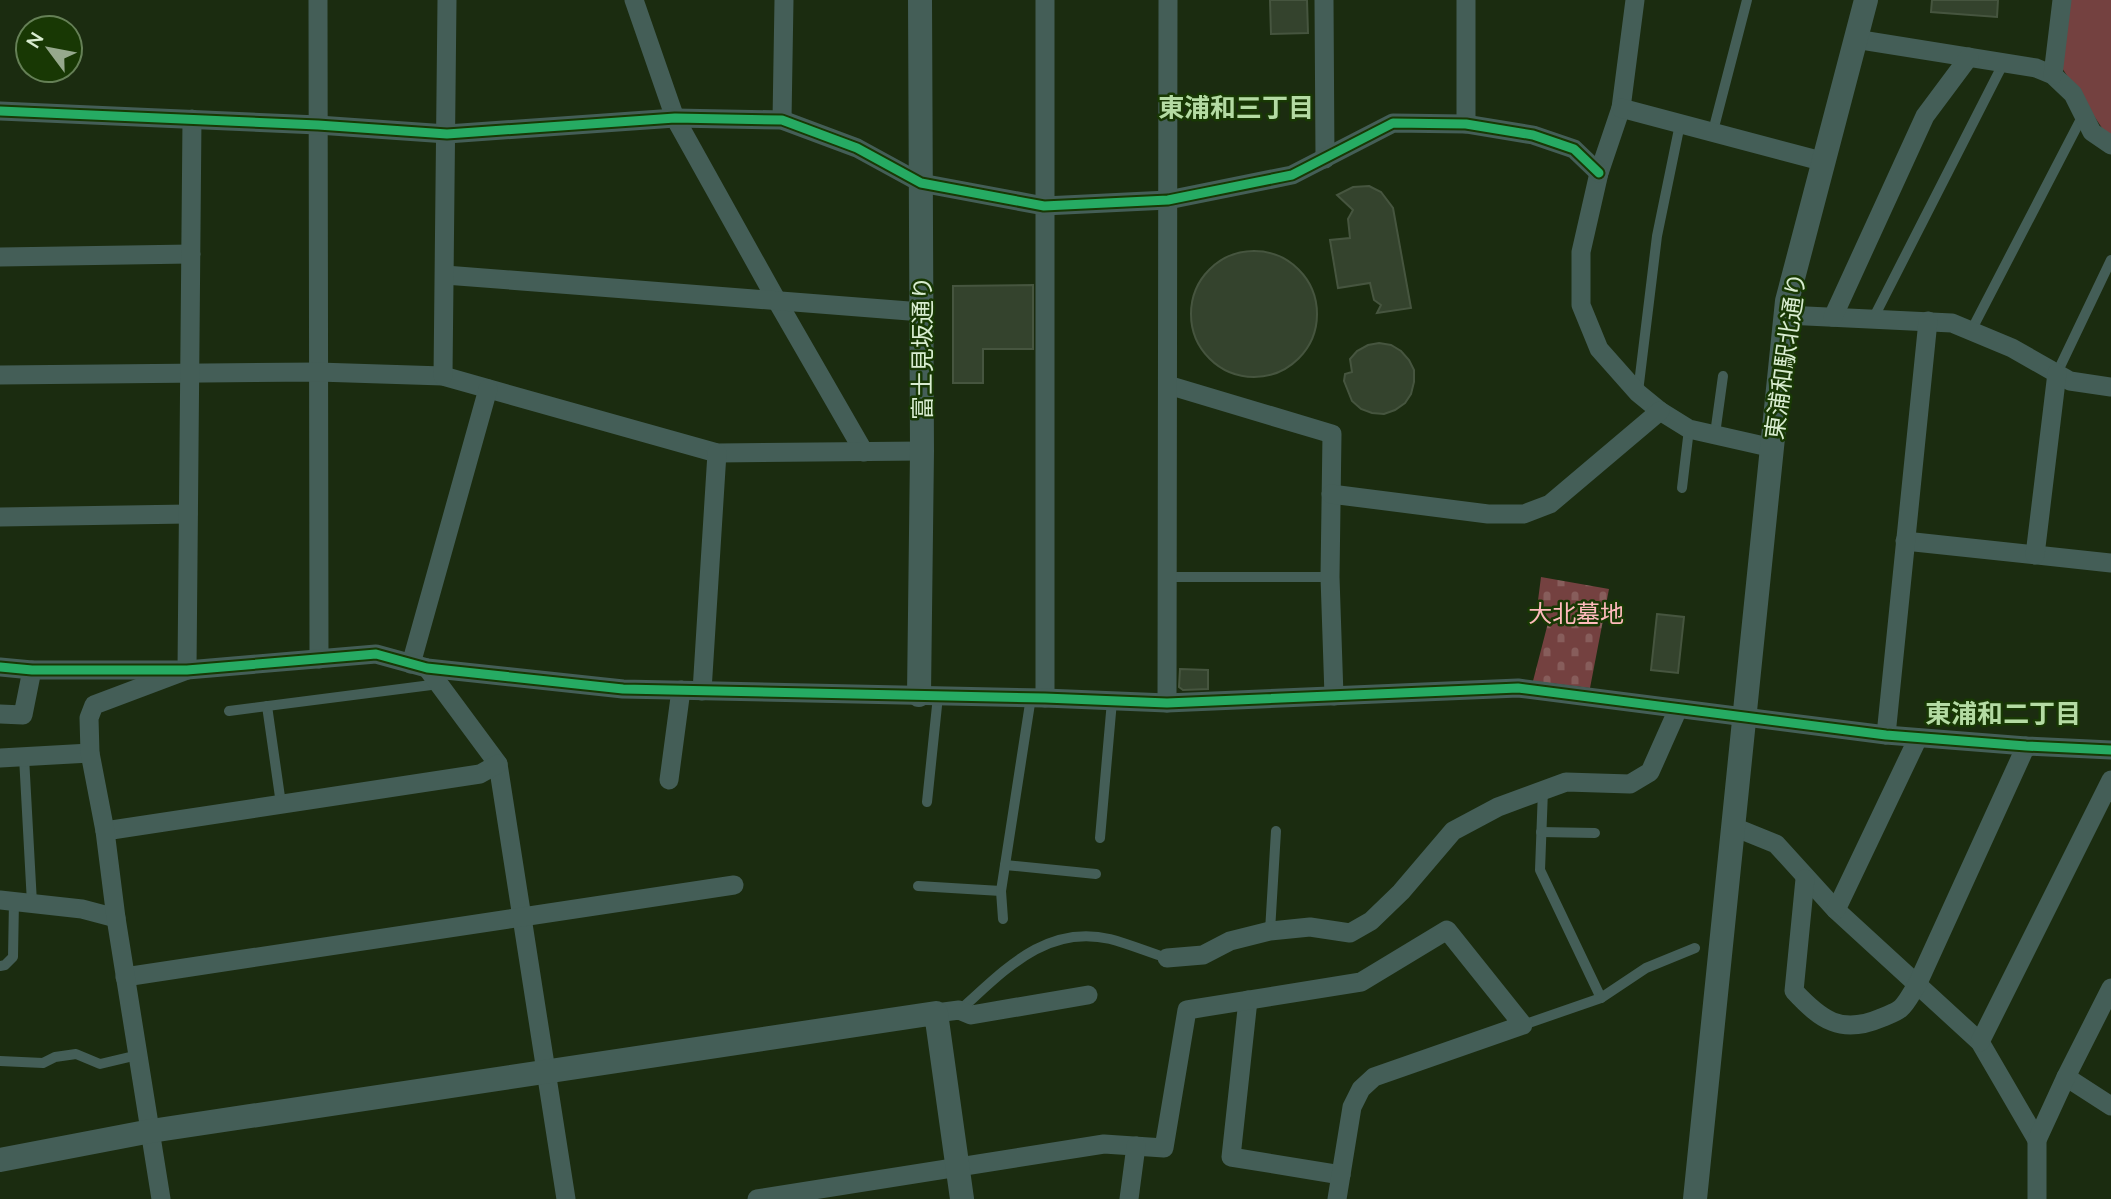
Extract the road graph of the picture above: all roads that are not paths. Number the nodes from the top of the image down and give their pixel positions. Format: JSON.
{"nodes":[{"id":1,"x":318,"y":0,"type":"edge"},
{"id":2,"x":447,"y":0,"type":"edge"},
{"id":3,"x":634,"y":0,"type":"edge"},
{"id":4,"x":784,"y":0,"type":"edge"},
{"id":5,"x":920,"y":0,"type":"edge"},
{"id":6,"x":1045,"y":0,"type":"edge"},
{"id":7,"x":1168,"y":0,"type":"edge"},
{"id":8,"x":1324,"y":0,"type":"edge"},
{"id":9,"x":1466,"y":0,"type":"edge"},
{"id":10,"x":1635,"y":0,"type":"edge"},
{"id":11,"x":1747,"y":0,"type":"edge"},
{"id":12,"x":1866,"y":0,"type":"edge"},
{"id":13,"x":2062,"y":0,"type":"edge"},
{"id":14,"x":1855,"y":39,"type":"junction"},
{"id":15,"x":1969,"y":57,"type":"junction"},
{"id":16,"x":2003,"y":64,"type":"junction"},
{"id":17,"x":2053,"y":75,"type":"junction"},
{"id":18,"x":1621,"y":108,"type":"junction"},
{"id":19,"x":0,"y":111,"type":"edge"},
{"id":20,"x":2083,"y":115,"type":"junction"},
{"id":21,"x":676,"y":118,"type":"junction"},
{"id":22,"x":192,"y":119,"type":"junction"},
{"id":23,"x":782,"y":120,"type":"junction"},
{"id":24,"x":1466,"y":124,"type":"junction"},
{"id":25,"x":1680,"y":124,"type":"junction"},
{"id":26,"x":318,"y":125,"type":"junction"},
{"id":27,"x":1713,"y":131,"type":"junction"},
{"id":28,"x":447,"y":134,"type":"junction"},
{"id":29,"x":2111,"y":145,"type":"edge"},
{"id":30,"x":1325,"y":159,"type":"junction"},
{"id":31,"x":1825,"y":162,"type":"junction"},
{"id":32,"x":1599,"y":173,"type":"junction"},
{"id":33,"x":921,"y":183,"type":"junction"},
{"id":34,"x":1168,"y":200,"type":"junction"},
{"id":35,"x":1044,"y":206,"type":"junction"},
{"id":36,"x":191,"y":254,"type":"junction"},
{"id":37,"x":0,"y":257,"type":"edge"},
{"id":38,"x":2111,"y":260,"type":"edge"},
{"id":39,"x":445,"y":275,"type":"junction"},
{"id":40,"x":777,"y":301,"type":"junction"},
{"id":41,"x":922,"y":312,"type":"junction"},
{"id":42,"x":1786,"y":315,"type":"junction"},
{"id":43,"x":1833,"y":317,"type":"junction"},
{"id":44,"x":1873,"y":319,"type":"junction"},
{"id":45,"x":1928,"y":321,"type":"junction"},
{"id":46,"x":1971,"y":331,"type":"junction"},
{"id":47,"x":318,"y":372,"type":"junction"},
{"id":48,"x":190,"y":373,"type":"junction"},
{"id":49,"x":2057,"y":373,"type":"junction"},
{"id":50,"x":0,"y":375,"type":"edge"},
{"id":51,"x":443,"y":376,"type":"junction"},
{"id":52,"x":1723,"y":376,"type":"dead end"},
{"id":53,"x":1168,"y":385,"type":"junction"},
{"id":54,"x":2111,"y":387,"type":"edge"},
{"id":55,"x":488,"y":389,"type":"junction"},
{"id":56,"x":1638,"y":393,"type":"junction"},
{"id":57,"x":1660,"y":411,"type":"junction"},
{"id":58,"x":1689,"y":429,"type":"junction"},
{"id":59,"x":1715,"y":434,"type":"junction"},
{"id":60,"x":1773,"y":448,"type":"junction"},
{"id":61,"x":922,"y":451,"type":"junction"},
{"id":62,"x":864,"y":452,"type":"junction"},
{"id":63,"x":717,"y":453,"type":"junction"},
{"id":64,"x":1682,"y":488,"type":"dead end"},
{"id":65,"x":1331,"y":494,"type":"junction"},
{"id":66,"x":188,"y":514,"type":"junction"},
{"id":67,"x":0,"y":517,"type":"edge"},
{"id":68,"x":1905,"y":541,"type":"junction"},
{"id":69,"x":2035,"y":555,"type":"junction"},
{"id":70,"x":2111,"y":563,"type":"edge"},
{"id":71,"x":1168,"y":577,"type":"junction"},
{"id":72,"x":1330,"y":577,"type":"junction"},
{"id":73,"x":319,"y":659,"type":"junction"},
{"id":74,"x":419,"y":666,"type":"junction"},
{"id":75,"x":0,"y":667,"type":"edge"},
{"id":76,"x":32,"y":670,"type":"junction"},
{"id":77,"x":187,"y":670,"type":"junction"},
{"id":78,"x":439,"y":684,"type":"junction"},
{"id":79,"x":681,"y":690,"type":"junction"},
{"id":80,"x":702,"y":691,"type":"junction"},
{"id":81,"x":928,"y":696,"type":"junction"},
{"id":82,"x":1334,"y":696,"type":"junction"},
{"id":83,"x":1038,"y":698,"type":"junction"},
{"id":84,"x":1112,"y":701,"type":"junction"},
{"id":85,"x":1167,"y":703,"type":"junction"},
{"id":86,"x":267,"y":706,"type":"junction"},
{"id":87,"x":1678,"y":709,"type":"junction"},
{"id":88,"x":229,"y":711,"type":"dead end"},
{"id":89,"x":0,"y":714,"type":"edge"},
{"id":90,"x":1745,"y":718,"type":"junction"},
{"id":91,"x":1886,"y":735,"type":"junction"},
{"id":92,"x":1918,"y":738,"type":"junction"},
{"id":93,"x":2026,"y":746,"type":"junction"},
{"id":94,"x":2111,"y":750,"type":"edge"},
{"id":95,"x":90,"y":753,"type":"junction"},
{"id":96,"x":24,"y":757,"type":"junction"},
{"id":97,"x":0,"y":758,"type":"edge"},
{"id":98,"x":498,"y":764,"type":"junction"},
{"id":99,"x":2111,"y":779,"type":"edge"},
{"id":100,"x":669,"y":780,"type":"dead end"},
{"id":101,"x":1544,"y":790,"type":"junction"},
{"id":102,"x":927,"y":802,"type":"dead end"},
{"id":103,"x":281,"y":804,"type":"junction"},
{"id":104,"x":1734,"y":827,"type":"junction"},
{"id":105,"x":105,"y":831,"type":"junction"},
{"id":106,"x":1276,"y":831,"type":"dead end"},
{"id":107,"x":1541,"y":832,"type":"junction"},
{"id":108,"x":1595,"y":833,"type":"dead end"},
{"id":109,"x":1100,"y":838,"type":"dead end"},
{"id":110,"x":1005,"y":865,"type":"junction"},
{"id":111,"x":1096,"y":874,"type":"dead end"},
{"id":112,"x":1805,"y":879,"type":"junction"},
{"id":113,"x":734,"y":885,"type":"dead end"},
{"id":114,"x":918,"y":886,"type":"dead end"},
{"id":115,"x":1001,"y":891,"type":"junction"},
{"id":116,"x":16,"y":901,"type":"edge"},
{"id":117,"x":1836,"y":911,"type":"junction"},
{"id":118,"x":116,"y":918,"type":"junction"},
{"id":119,"x":523,"y":919,"type":"junction"},
{"id":120,"x":1003,"y":919,"type":"dead end"},
{"id":121,"x":1269,"y":931,"type":"junction"},
{"id":122,"x":1695,"y":948,"type":"dead end"},
{"id":123,"x":1167,"y":958,"type":"joint"},
{"id":124,"x":0,"y":966,"type":"edge"},
{"id":125,"x":125,"y":977,"type":"junction"},
{"id":126,"x":1917,"y":985,"type":"junction"},
{"id":127,"x":2111,"y":988,"type":"edge"},
{"id":128,"x":1088,"y":995,"type":"dead end"},
{"id":129,"x":1601,"y":998,"type":"junction"},
{"id":130,"x":1248,"y":1000,"type":"junction"},
{"id":131,"x":948,"y":1012,"type":"junction"},
{"id":132,"x":1523,"y":1025,"type":"junction"},
{"id":133,"x":1980,"y":1042,"type":"junction"},
{"id":134,"x":138,"y":1055,"type":"junction"},
{"id":135,"x":0,"y":1061,"type":"edge"},
{"id":136,"x":547,"y":1073,"type":"junction"},
{"id":137,"x":2066,"y":1077,"type":"junction"},
{"id":138,"x":2111,"y":1106,"type":"edge"},
{"id":139,"x":151,"y":1131,"type":"junction"},
{"id":140,"x":2037,"y":1140,"type":"junction"},
{"id":141,"x":1136,"y":1146,"type":"junction"},
{"id":142,"x":0,"y":1160,"type":"edge"},
{"id":143,"x":957,"y":1167,"type":"junction"},
{"id":144,"x":1341,"y":1175,"type":"junction"},
{"id":145,"x":160,"y":1199,"type":"edge"},
{"id":146,"x":566,"y":1199,"type":"edge"},
{"id":147,"x":757,"y":1199,"type":"edge"},
{"id":148,"x":962,"y":1199,"type":"edge"},
{"id":149,"x":1129,"y":1199,"type":"edge"},
{"id":150,"x":1337,"y":1199,"type":"edge"},
{"id":151,"x":1695,"y":1199,"type":"edge"},
{"id":152,"x":2037,"y":1199,"type":"edge"}],
"edges":[{"from":1,"to":26,"type":"street"},
{"from":2,"to":28,"type":"street"},
{"from":3,"to":21,"type":"street"},
{"from":4,"to":23,"type":"street"},
{"from":5,"to":33,"type":"street","name":"富士見坂通り"},
{"from":6,"to":35,"type":"street"},
{"from":7,"to":34,"type":"street"},
{"from":8,"to":30,"type":"street"},
{"from":9,"to":24,"type":"street"},
{"from":10,"to":18,"type":"street"},
{"from":11,"to":27,"type":"lane"},
{"from":12,"to":14,"type":"street","name":"東浦和駅北通り"},
{"from":13,"to":17,"type":"street"},
{"from":14,"to":15,"type":"street"},
{"from":14,"to":31,"type":"street","name":"東浦和駅北通り"},
{"from":15,"to":16,"type":"street"},
{"from":15,"to":43,"type":"street"},
{"from":16,"to":17,"type":"street"},
{"from":16,"to":44,"type":"lane"},
{"from":17,"to":20,"type":"street"},
{"from":18,"to":25,"type":"street"},
{"from":18,"to":32,"type":"street"},
{"from":19,"to":22,"type":"street"},
{"from":20,"to":29,"type":"street"},
{"from":20,"to":46,"type":"lane"},
{"from":21,"to":23,"type":"street"},
{"from":21,"to":28,"type":"street"},
{"from":21,"to":40,"type":"street"},
{"from":22,"to":26,"type":"street"},
{"from":22,"to":36,"type":"street"},
{"from":23,"to":33,"type":"street"},
{"from":24,"to":30,"type":"street"},
{"from":24,"to":32,"type":"street"},
{"from":25,"to":27,"type":"street"},
{"from":25,"to":56,"type":"lane"},
{"from":26,"to":28,"type":"street"},
{"from":26,"to":47,"type":"street"},
{"from":27,"to":31,"type":"street"},
{"from":28,"to":39,"type":"street"},
{"from":30,"to":34,"type":"street"},
{"from":31,"to":42,"type":"street","name":"東浦和駅北通り"},
{"from":32,"to":56,"type":"street"},
{"from":33,"to":35,"type":"street"},
{"from":33,"to":41,"type":"street","name":"富士見坂通り"},
{"from":34,"to":35,"type":"street"},
{"from":34,"to":53,"type":"street"},
{"from":35,"to":83,"type":"street"},
{"from":36,"to":37,"type":"street"},
{"from":36,"to":48,"type":"street"},
{"from":38,"to":49,"type":"lane"},
{"from":39,"to":40,"type":"street"},
{"from":39,"to":51,"type":"street"},
{"from":40,"to":41,"type":"street"},
{"from":40,"to":62,"type":"street"},
{"from":41,"to":61,"type":"street","name":"富士見坂通り"},
{"from":42,"to":43,"type":"street"},
{"from":42,"to":60,"type":"street","name":"東浦和駅北通り"},
{"from":43,"to":44,"type":"street"},
{"from":44,"to":45,"type":"street"},
{"from":45,"to":46,"type":"street"},
{"from":45,"to":68,"type":"street"},
{"from":46,"to":49,"type":"street"},
{"from":47,"to":48,"type":"street"},
{"from":47,"to":51,"type":"street"},
{"from":47,"to":73,"type":"street"},
{"from":48,"to":50,"type":"street"},
{"from":48,"to":66,"type":"street"},
{"from":49,"to":54,"type":"street"},
{"from":49,"to":69,"type":"street"},
{"from":51,"to":55,"type":"street"},
{"from":52,"to":59,"type":"lane"},
{"from":53,"to":65,"type":"street"},
{"from":53,"to":71,"type":"street"},
{"from":55,"to":63,"type":"street"},
{"from":55,"to":74,"type":"street"},
{"from":56,"to":57,"type":"street"},
{"from":57,"to":58,"type":"street"},
{"from":57,"to":65,"type":"street"},
{"from":58,"to":59,"type":"street"},
{"from":58,"to":64,"type":"lane"},
{"from":59,"to":60,"type":"street"},
{"from":60,"to":90,"type":"street","name":"東浦和駅北通り"},
{"from":61,"to":62,"type":"street"},
{"from":61,"to":81,"type":"street","name":"富士見坂通り"},
{"from":62,"to":63,"type":"street"},
{"from":63,"to":80,"type":"street"},
{"from":65,"to":72,"type":"street"},
{"from":66,"to":67,"type":"street"},
{"from":66,"to":77,"type":"street"},
{"from":68,"to":69,"type":"street"},
{"from":68,"to":91,"type":"street"},
{"from":69,"to":70,"type":"street"},
{"from":71,"to":72,"type":"lane"},
{"from":71,"to":85,"type":"street"},
{"from":72,"to":82,"type":"street"},
{"from":73,"to":74,"type":"street"},
{"from":73,"to":77,"type":"street"},
{"from":74,"to":78,"type":"street"},
{"from":74,"to":79,"type":"street"},
{"from":75,"to":76,"type":"street"},
{"from":76,"to":77,"type":"street"},
{"from":76,"to":89,"type":"street"},
{"from":77,"to":95,"type":"street"},
{"from":78,"to":86,"type":"lane"},
{"from":78,"to":98,"type":"street"},
{"from":79,"to":80,"type":"street"},
{"from":79,"to":100,"type":"street"},
{"from":80,"to":81,"type":"street"},
{"from":81,"to":83,"type":"street"},
{"from":81,"to":102,"type":"lane"},
{"from":82,"to":85,"type":"street"},
{"from":82,"to":87,"type":"street"},
{"from":83,"to":84,"type":"street"},
{"from":83,"to":110,"type":"lane"},
{"from":84,"to":85,"type":"street"},
{"from":84,"to":109,"type":"lane"},
{"from":86,"to":88,"type":"lane"},
{"from":86,"to":103,"type":"lane"},
{"from":87,"to":90,"type":"street"},
{"from":87,"to":101,"type":"street"},
{"from":90,"to":91,"type":"street"},
{"from":90,"to":104,"type":"street","name":"東浦和駅北通り"},
{"from":91,"to":92,"type":"street"},
{"from":92,"to":93,"type":"street"},
{"from":92,"to":117,"type":"street"},
{"from":93,"to":94,"type":"street"},
{"from":93,"to":126,"type":"street"},
{"from":95,"to":96,"type":"street"},
{"from":95,"to":105,"type":"street"},
{"from":96,"to":97,"type":"street"},
{"from":96,"to":116,"type":"lane"},
{"from":98,"to":103,"type":"street"},
{"from":98,"to":119,"type":"street"},
{"from":99,"to":133,"type":"street"},
{"from":101,"to":107,"type":"lane"},
{"from":101,"to":121,"type":"street"},
{"from":103,"to":105,"type":"street"},
{"from":104,"to":112,"type":"street"},
{"from":104,"to":151,"type":"street","name":"東浦和駅北通り"},
{"from":105,"to":118,"type":"street"},
{"from":106,"to":121,"type":"lane"},
{"from":107,"to":108,"type":"lane"},
{"from":107,"to":129,"type":"lane"},
{"from":110,"to":111,"type":"lane"},
{"from":110,"to":115,"type":"lane"},
{"from":112,"to":117,"type":"street"},
{"from":112,"to":126,"type":"street"},
{"from":113,"to":119,"type":"street"},
{"from":114,"to":115,"type":"lane"},
{"from":115,"to":120,"type":"lane"},
{"from":116,"to":118,"type":"street"},
{"from":116,"to":124,"type":"lane"},
{"from":117,"to":126,"type":"street"},
{"from":118,"to":125,"type":"street"},
{"from":119,"to":125,"type":"street"},
{"from":119,"to":136,"type":"street"},
{"from":121,"to":123,"type":"street"},
{"from":122,"to":129,"type":"lane"},
{"from":123,"to":131,"type":"lane"},
{"from":125,"to":134,"type":"street"},
{"from":126,"to":133,"type":"street"},
{"from":127,"to":137,"type":"street"},
{"from":128,"to":131,"type":"street"},
{"from":129,"to":132,"type":"lane"},
{"from":130,"to":132,"type":"street"},
{"from":130,"to":141,"type":"street"},
{"from":130,"to":144,"type":"street"},
{"from":131,"to":136,"type":"street"},
{"from":131,"to":143,"type":"street"},
{"from":132,"to":144,"type":"street"},
{"from":133,"to":140,"type":"street"},
{"from":134,"to":135,"type":"lane"},
{"from":134,"to":139,"type":"street"},
{"from":136,"to":139,"type":"street"},
{"from":136,"to":146,"type":"street"},
{"from":137,"to":138,"type":"street"},
{"from":137,"to":140,"type":"street"},
{"from":139,"to":142,"type":"street"},
{"from":139,"to":145,"type":"street"},
{"from":140,"to":152,"type":"street"},
{"from":141,"to":143,"type":"street"},
{"from":141,"to":149,"type":"street"},
{"from":143,"to":147,"type":"street"},
{"from":143,"to":148,"type":"street"},
{"from":144,"to":150,"type":"street"}]}
